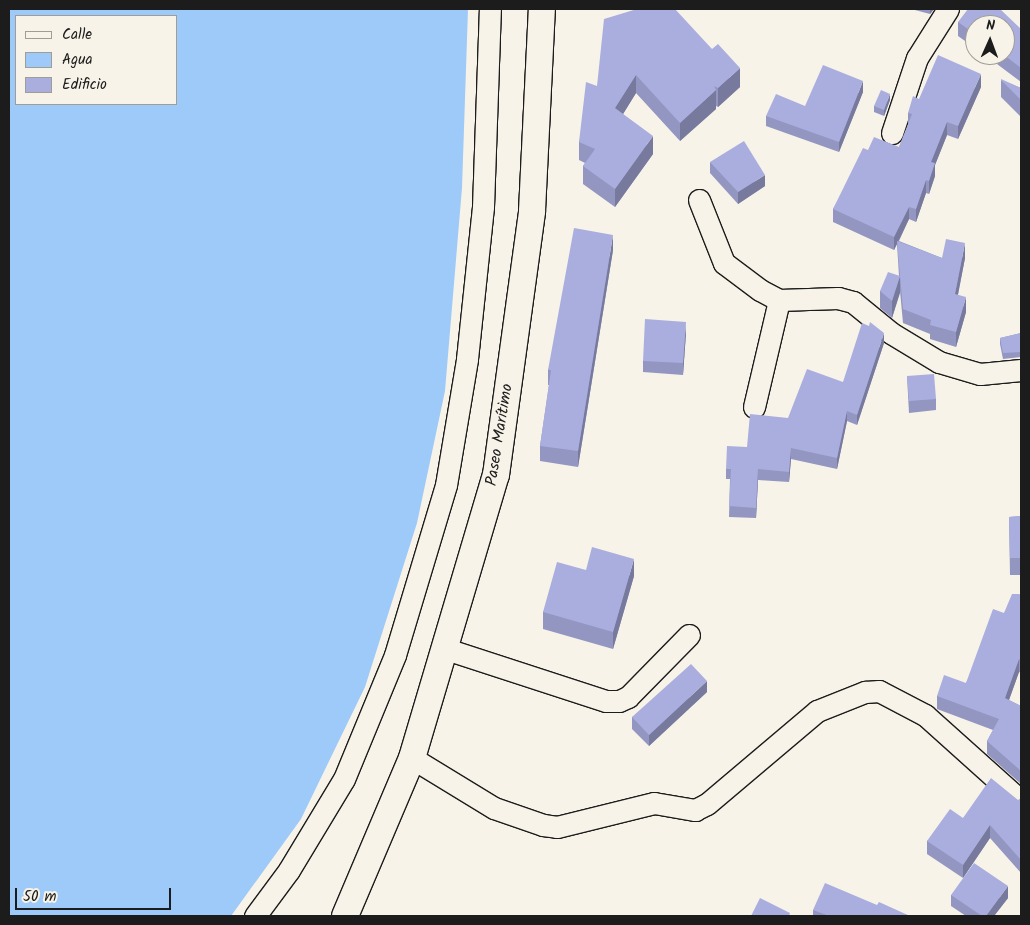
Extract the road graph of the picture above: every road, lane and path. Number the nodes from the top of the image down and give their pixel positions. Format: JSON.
{"nodes":[{"id":1,"x":490,"y":9,"type":"edge"},
{"id":2,"x":542,"y":9,"type":"edge"},
{"id":3,"x":948,"y":9,"type":"edge"},
{"id":4,"x":892,"y":133,"type":"dead end"},
{"id":5,"x":699,"y":200,"type":"dead end"},
{"id":6,"x":779,"y":300,"type":"junction"},
{"id":7,"x":1021,"y":370,"type":"edge"},
{"id":8,"x":754,"y":407,"type":"dead end"},
{"id":9,"x":689,"y":635,"type":"dead end"},
{"id":10,"x":446,"y":649,"type":"junction"},
{"id":11,"x":412,"y":758,"type":"junction"},
{"id":12,"x":1021,"y":801,"type":"edge"},
{"id":13,"x":366,"y":874,"type":"junction"},
{"id":14,"x":255,"y":916,"type":"edge"},
{"id":15,"x":345,"y":916,"type":"edge"},
{"id":16,"x":362,"y":916,"type":"edge"}],
"edges":[{"from":1,"to":14,"type":"street"},
{"from":2,"to":10,"type":"main road","name":"Paseo Marítimo"},
{"from":3,"to":4,"type":"street"},
{"from":5,"to":6,"type":"street"},
{"from":6,"to":7,"type":"street"},
{"from":6,"to":8,"type":"street"},
{"from":9,"to":10,"type":"street"},
{"from":10,"to":11,"type":"main road","name":"Paseo Marítimo"},
{"from":11,"to":12,"type":"street"},
{"from":11,"to":13,"type":"main road","name":"Paseo Marítimo"},
{"from":13,"to":15,"type":"main road","name":"Paseo Marítimo"},
{"from":13,"to":16,"type":"main road","name":"Paseo Marítimo"}]}
